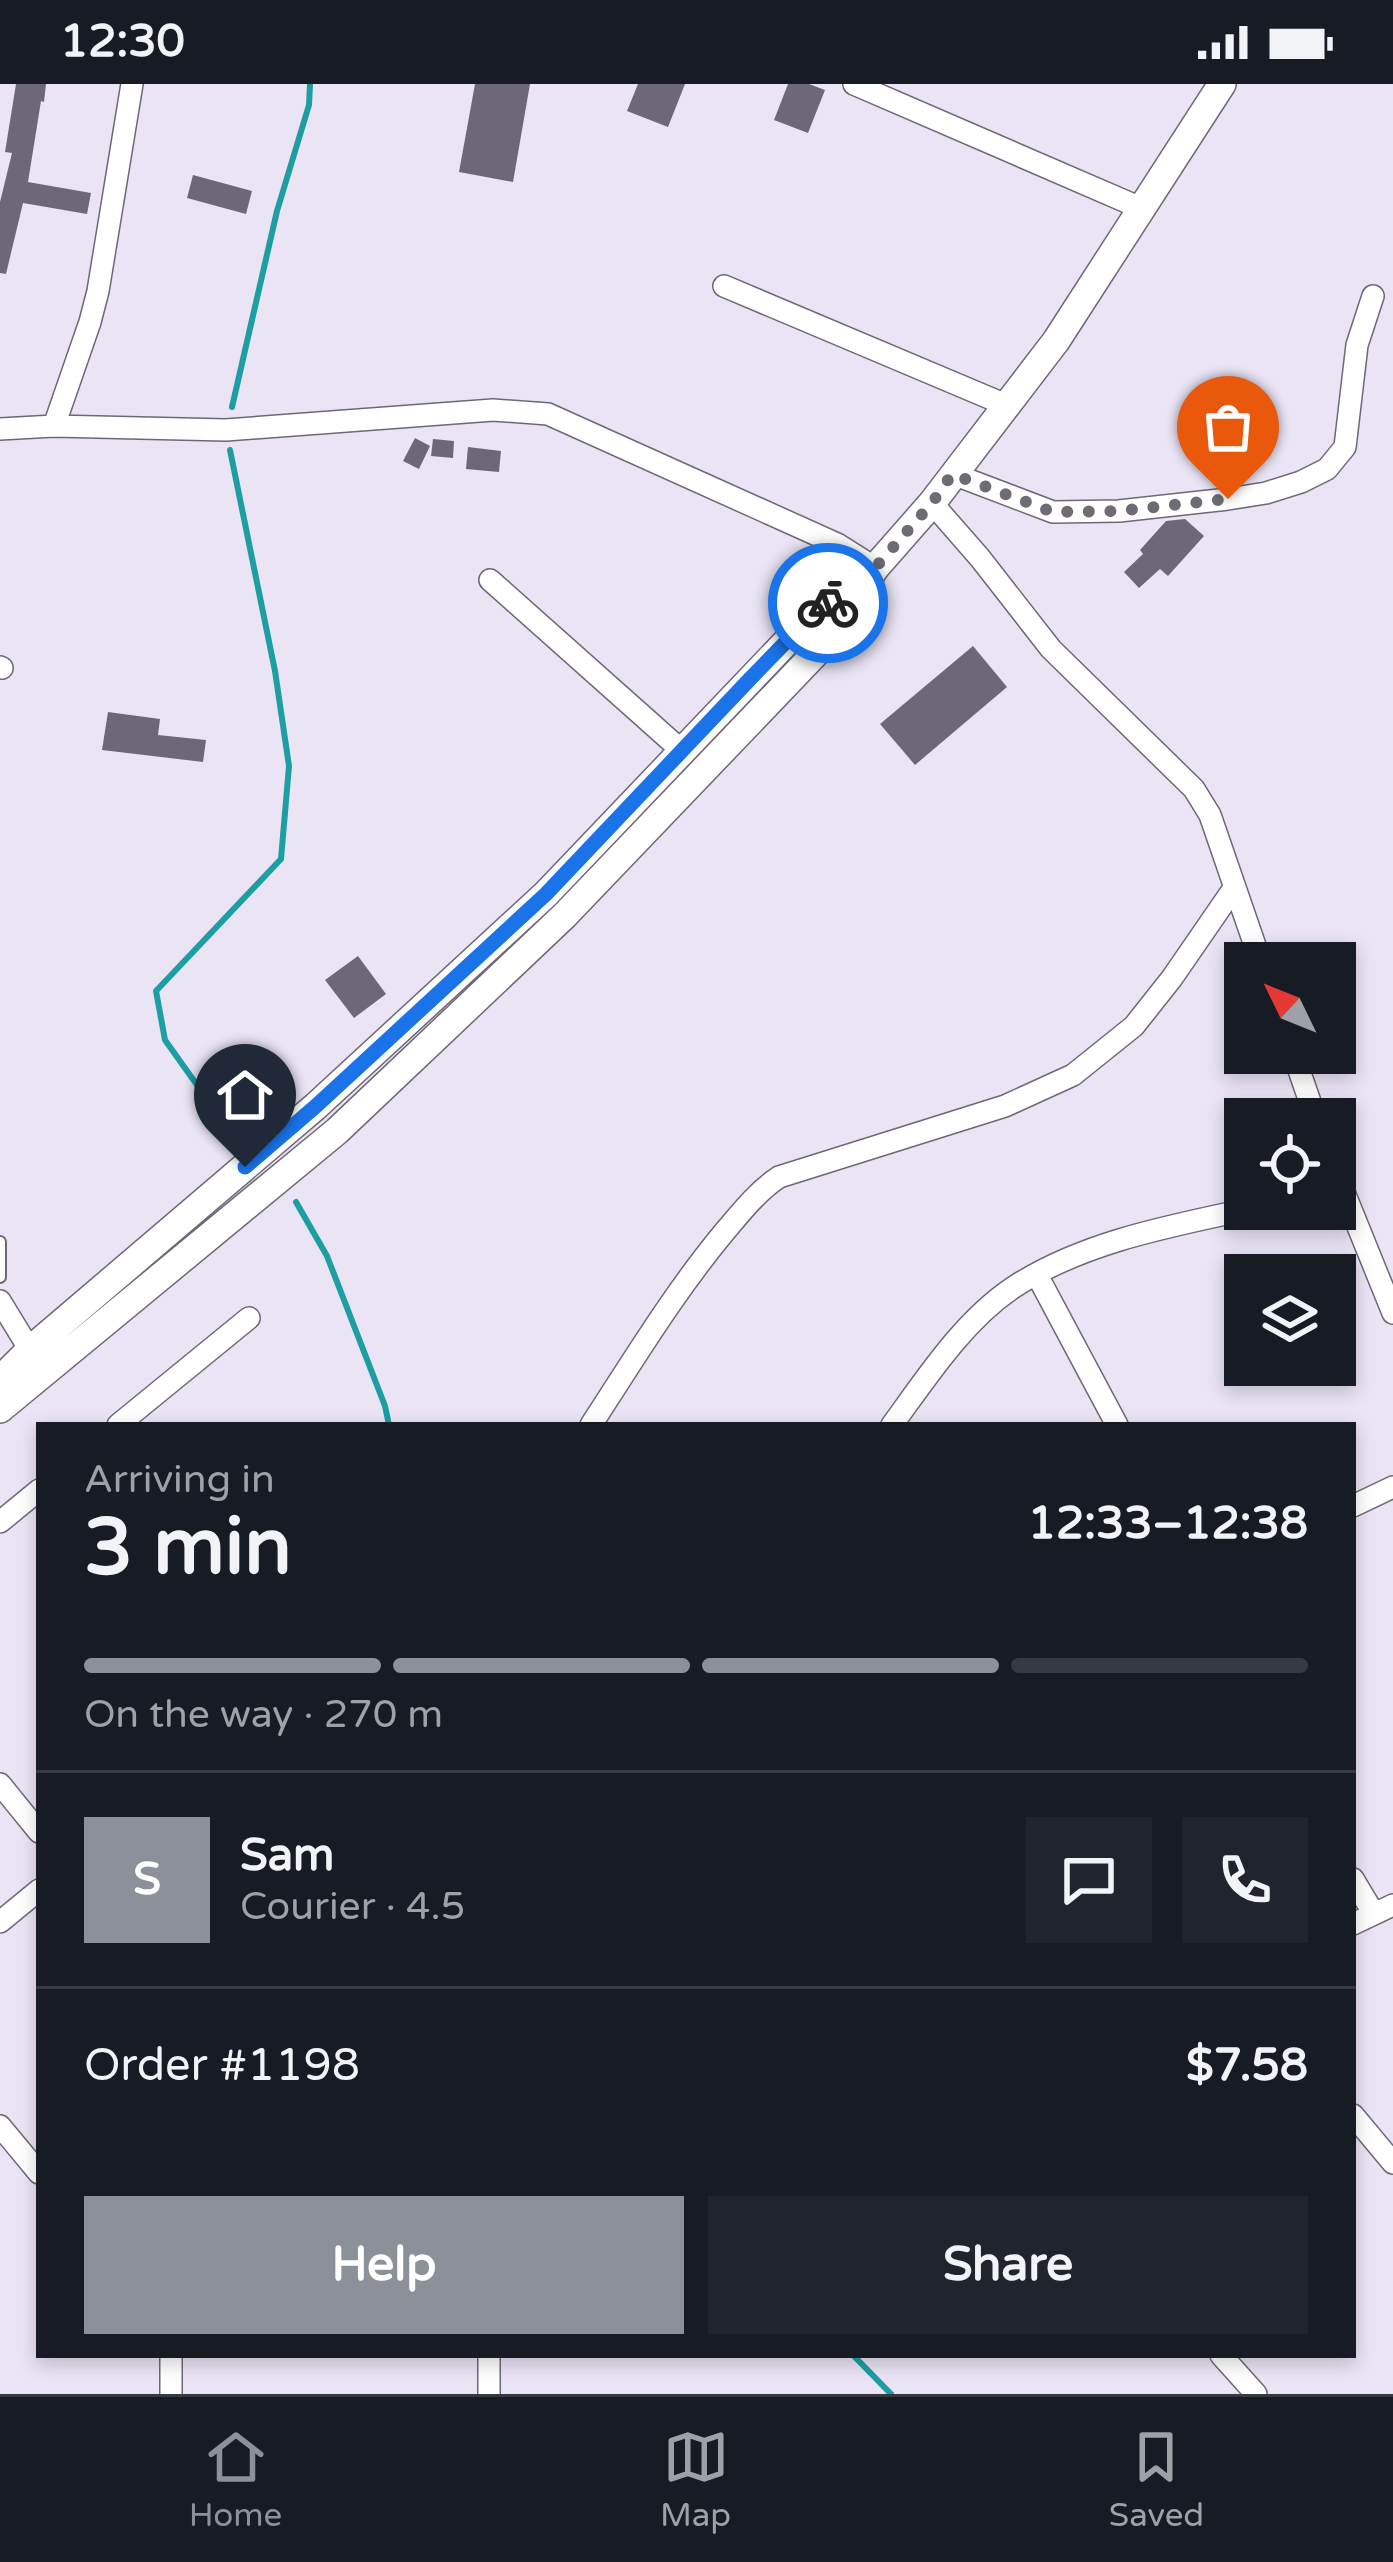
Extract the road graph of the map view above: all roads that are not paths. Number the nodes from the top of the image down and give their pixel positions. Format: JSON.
{"nodes":[{"id":1,"x":133,"y":84,"type":"edge"},
{"id":2,"x":854,"y":84,"type":"edge"},
{"id":3,"x":1222,"y":84,"type":"edge"},
{"id":4,"x":1143,"y":209,"type":"junction"},
{"id":5,"x":724,"y":286,"type":"dead end"},
{"id":6,"x":1373,"y":296,"type":"dead end"},
{"id":7,"x":1006,"y":405,"type":"junction"},
{"id":8,"x":54,"y":426,"type":"junction"},
{"id":9,"x":0,"y":429,"type":"edge"},
{"id":10,"x":952,"y":474,"type":"junction"},
{"id":11,"x":932,"y":503,"type":"junction"},
{"id":12,"x":875,"y":568,"type":"junction"},
{"id":13,"x":490,"y":580,"type":"dead end"},
{"id":14,"x":682,"y":750,"type":"junction"},
{"id":15,"x":1234,"y":888,"type":"junction"},
{"id":16,"x":1253,"y":942,"type":"edge"},
{"id":17,"x":1224,"y":1215,"type":"edge"},
{"id":18,"x":1356,"y":1230,"type":"edge"},
{"id":19,"x":0,"y":1242,"type":"edge"},
{"id":20,"x":1036,"y":1275,"type":"junction"},
{"id":21,"x":0,"y":1277,"type":"edge"},
{"id":22,"x":0,"y":1300,"type":"edge"},
{"id":23,"x":1393,"y":1312,"type":"edge"},
{"id":24,"x":249,"y":1318,"type":"dead end"},
{"id":25,"x":30,"y":1350,"type":"junction"},
{"id":26,"x":0,"y":1380,"type":"edge"},
{"id":27,"x":0,"y":1409,"type":"edge"},
{"id":28,"x":122,"y":1422,"type":"edge"},
{"id":29,"x":593,"y":1422,"type":"edge"},
{"id":30,"x":894,"y":1422,"type":"edge"},
{"id":31,"x":1115,"y":1422,"type":"edge"},
{"id":32,"x":1393,"y":1487,"type":"edge"},
{"id":33,"x":36,"y":1492,"type":"edge"},
{"id":34,"x":1356,"y":1504,"type":"edge"},
{"id":35,"x":0,"y":1522,"type":"edge"},
{"id":36,"x":0,"y":1784,"type":"edge"},
{"id":37,"x":36,"y":1828,"type":"edge"},
{"id":38,"x":1356,"y":1885,"type":"edge"},
{"id":39,"x":36,"y":1892,"type":"edge"},
{"id":40,"x":1373,"y":1914,"type":"edge"},
{"id":41,"x":0,"y":1922,"type":"edge"},
{"id":42,"x":1356,"y":2119,"type":"edge"},
{"id":43,"x":0,"y":2126,"type":"edge"},
{"id":44,"x":1393,"y":2163,"type":"edge"},
{"id":45,"x":36,"y":2170,"type":"edge"},
{"id":46,"x":171,"y":2358,"type":"edge"},
{"id":47,"x":489,"y":2358,"type":"edge"},
{"id":48,"x":1224,"y":2358,"type":"edge"},
{"id":49,"x":171,"y":2394,"type":"edge"},
{"id":50,"x":490,"y":2394,"type":"edge"},
{"id":51,"x":1256,"y":2394,"type":"edge"}],
"edges":[{"from":1,"to":8,"type":"street"},
{"from":2,"to":4,"type":"street"},
{"from":3,"to":4,"type":"street"},
{"from":4,"to":7,"type":"street"},
{"from":5,"to":7,"type":"street"},
{"from":6,"to":10,"type":"street"},
{"from":7,"to":10,"type":"street"},
{"from":8,"to":9,"type":"street"},
{"from":8,"to":12,"type":"street"},
{"from":10,"to":11,"type":"street"},
{"from":11,"to":12,"type":"street"},
{"from":11,"to":15,"type":"street"},
{"from":12,"to":14,"type":"street"},
{"from":12,"to":27,"type":"street"},
{"from":13,"to":14,"type":"street"},
{"from":14,"to":25,"type":"street"},
{"from":15,"to":16,"type":"street"},
{"from":15,"to":29,"type":"street"},
{"from":17,"to":20,"type":"street"},
{"from":18,"to":23,"type":"street"},
{"from":19,"to":21,"type":"lane"},
{"from":20,"to":30,"type":"street"},
{"from":20,"to":31,"type":"street"},
{"from":22,"to":25,"type":"street"},
{"from":24,"to":28,"type":"street"},
{"from":25,"to":26,"type":"street"},
{"from":32,"to":34,"type":"street"},
{"from":33,"to":35,"type":"street"},
{"from":36,"to":37,"type":"street"},
{"from":38,"to":40,"type":"street"},
{"from":39,"to":41,"type":"street"},
{"from":42,"to":44,"type":"street"},
{"from":43,"to":45,"type":"street"},
{"from":46,"to":49,"type":"street"},
{"from":47,"to":50,"type":"street"},
{"from":48,"to":51,"type":"street"}]}
